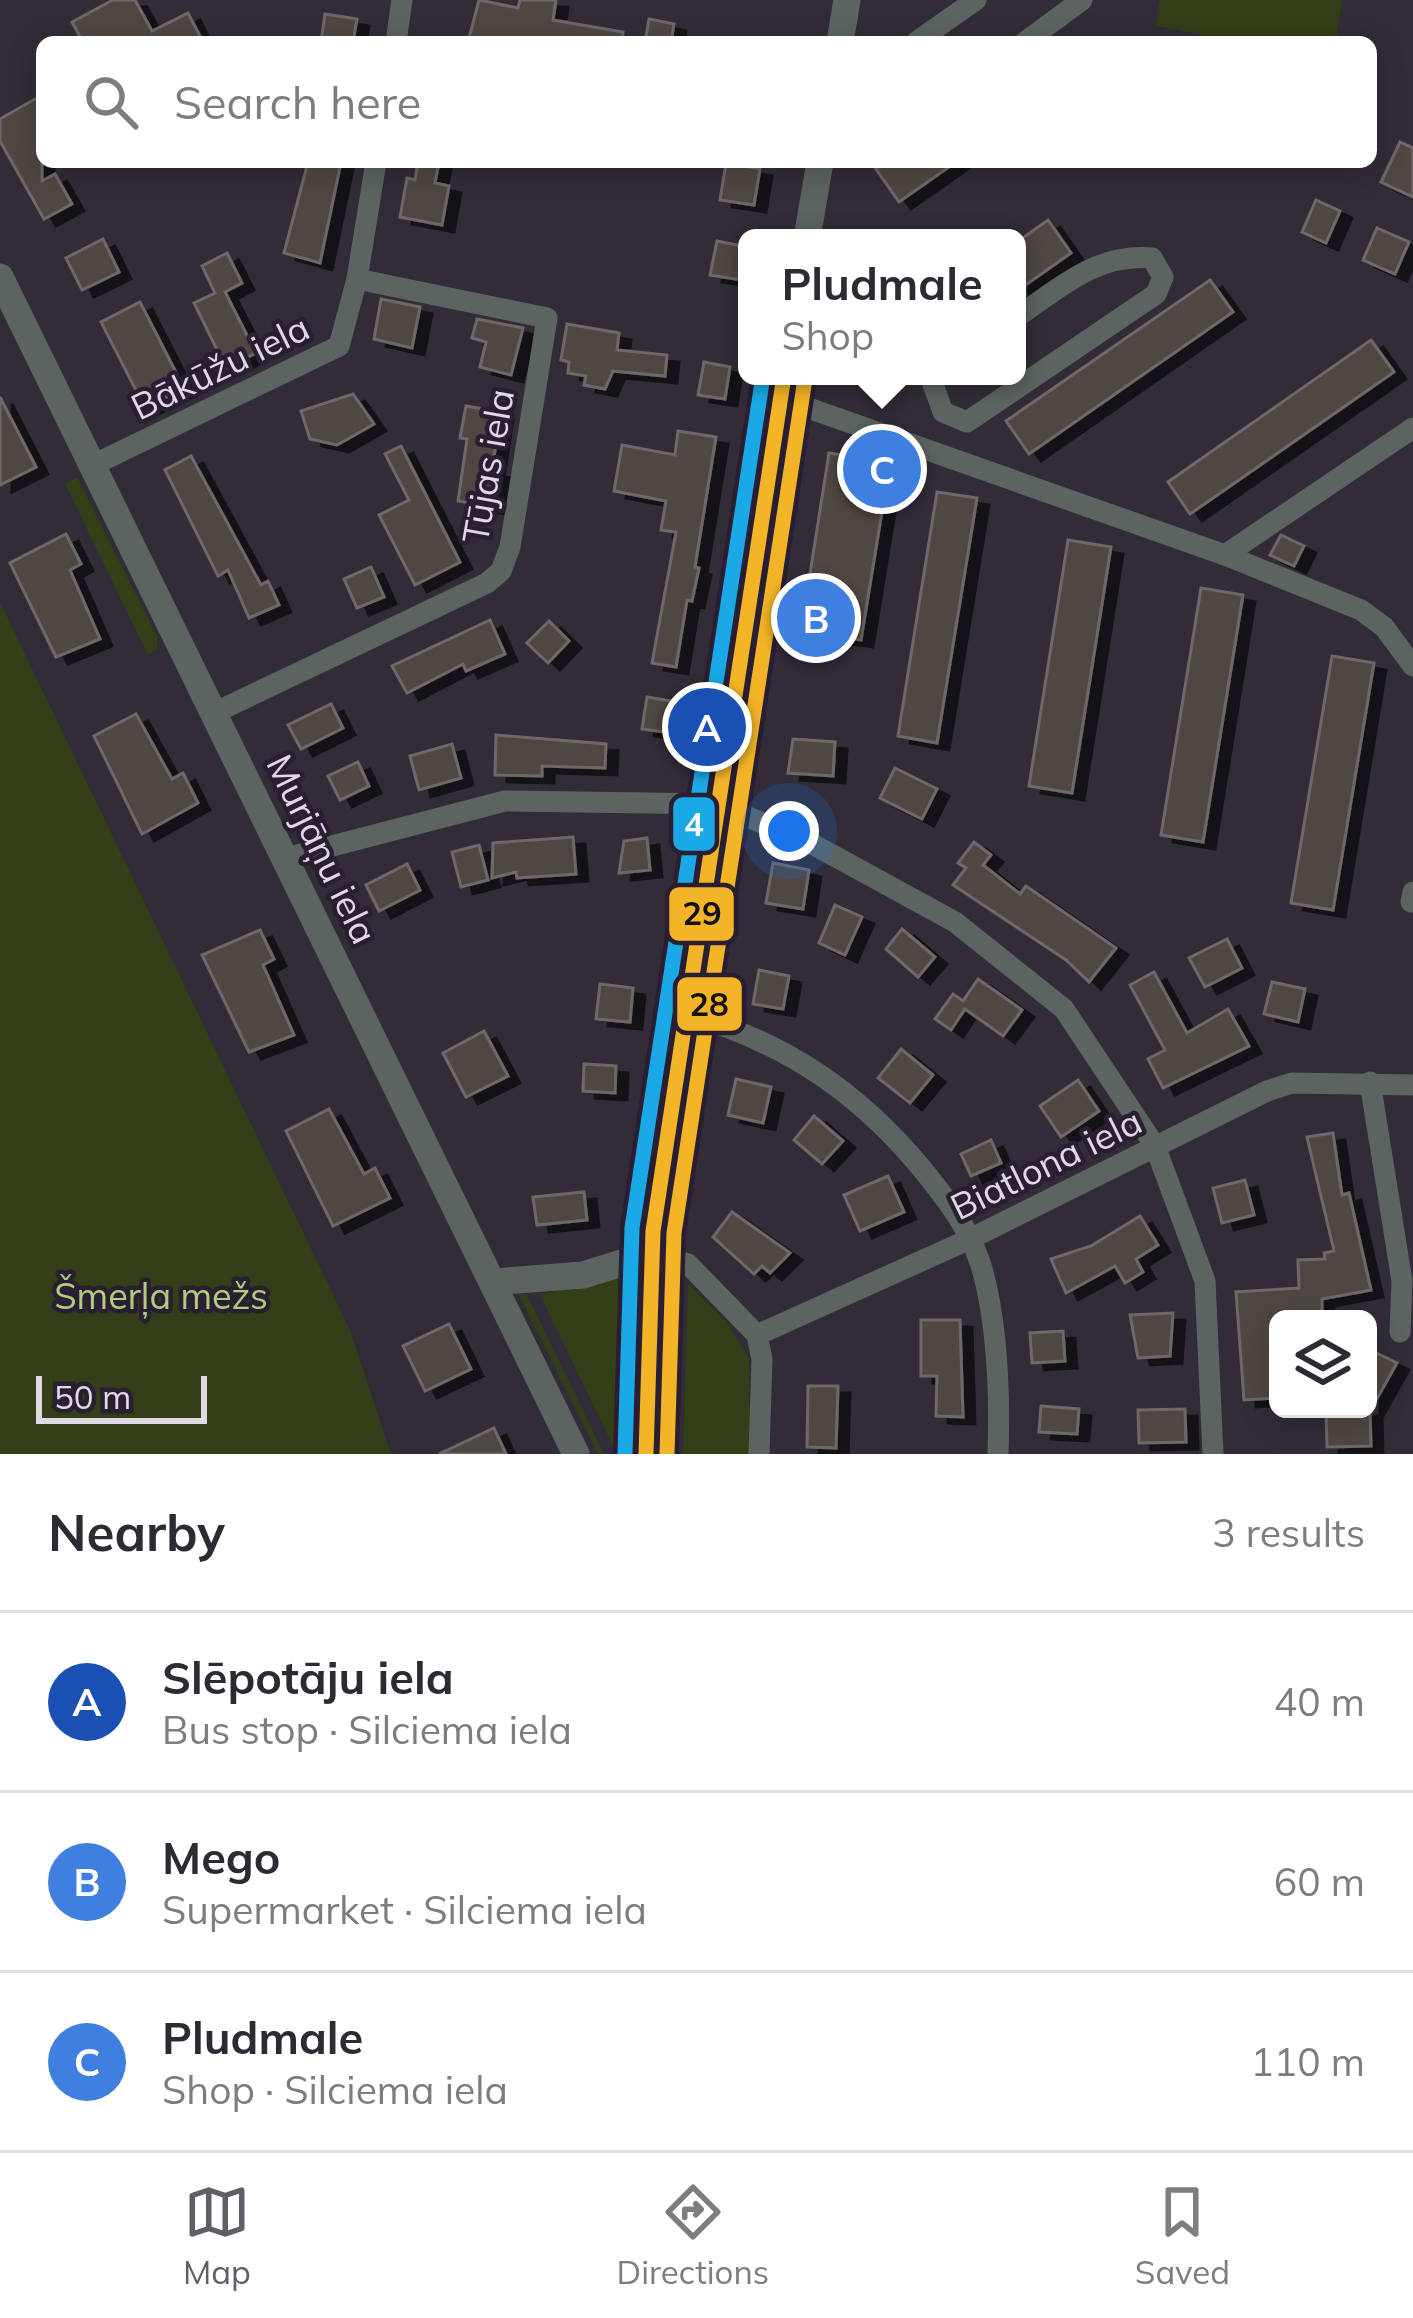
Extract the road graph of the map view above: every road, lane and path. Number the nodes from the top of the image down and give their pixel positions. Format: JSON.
{"nodes":[{"id":1,"x":402,"y":0,"type":"edge"},
{"id":2,"x":847,"y":0,"type":"edge"},
{"id":3,"x":976,"y":0,"type":"edge"},
{"id":4,"x":1082,"y":0,"type":"edge"},
{"id":5,"x":397,"y":36,"type":"edge"},
{"id":6,"x":841,"y":36,"type":"edge"},
{"id":7,"x":925,"y":36,"type":"edge"},
{"id":8,"x":1033,"y":36,"type":"edge"},
{"id":9,"x":375,"y":168,"type":"edge"},
{"id":10,"x":819,"y":168,"type":"edge"},
{"id":11,"x":809,"y":229,"type":"edge"},
{"id":12,"x":0,"y":278,"type":"edge"},
{"id":13,"x":357,"y":279,"type":"junction"},
{"id":14,"x":1026,"y":310,"type":"edge"},
{"id":15,"x":932,"y":385,"type":"edge"},
{"id":16,"x":1025,"y":385,"type":"edge"},
{"id":17,"x":1026,"y":385,"type":"edge"},
{"id":18,"x":782,"y":387,"type":"edge"},
{"id":19,"x":958,"y":422,"type":"junction"},
{"id":20,"x":1413,"y":428,"type":"edge"},
{"id":21,"x":945,"y":454,"type":"junction"},
{"id":22,"x":92,"y":466,"type":"junction"},
{"id":23,"x":1226,"y":555,"type":"junction"},
{"id":24,"x":1413,"y":666,"type":"edge"},
{"id":25,"x":214,"y":712,"type":"junction"},
{"id":26,"x":718,"y":804,"type":"junction"},
{"id":27,"x":286,"y":858,"type":"junction"},
{"id":28,"x":1413,"y":892,"type":"edge"},
{"id":29,"x":1412,"y":902,"type":"edge"},
{"id":30,"x":683,"y":1013,"type":"junction"},
{"id":31,"x":1370,"y":1082,"type":"junction"},
{"id":32,"x":1413,"y":1085,"type":"edge"},
{"id":33,"x":1156,"y":1146,"type":"junction"},
{"id":34,"x":970,"y":1239,"type":"junction"},
{"id":35,"x":651,"y":1254,"type":"junction"},
{"id":36,"x":493,"y":1282,"type":"junction"},
{"id":37,"x":1400,"y":1332,"type":"dead end"},
{"id":38,"x":757,"y":1335,"type":"junction"},
{"id":39,"x":576,"y":1454,"type":"edge"},
{"id":40,"x":646,"y":1454,"type":"edge"},
{"id":41,"x":759,"y":1454,"type":"edge"},
{"id":42,"x":998,"y":1454,"type":"edge"},
{"id":43,"x":1213,"y":1454,"type":"edge"}],
"edges":[{"from":1,"to":5,"type":"street"},
{"from":2,"to":6,"type":"street"},
{"from":3,"to":7,"type":"street"},
{"from":4,"to":8,"type":"street"},
{"from":9,"to":13,"type":"street","name":"Bākūžu iela"},
{"from":10,"to":11,"type":"street"},
{"from":12,"to":22,"type":"street","name":"Murjāņu iela"},
{"from":13,"to":22,"type":"street","name":"Bākūžu iela"},
{"from":13,"to":25,"type":"street","name":"Tūjas iela"},
{"from":14,"to":17,"type":"street"},
{"from":15,"to":19,"type":"street"},
{"from":16,"to":19,"type":"street"},
{"from":18,"to":21,"type":"street"},
{"from":18,"to":26,"type":"street"},
{"from":19,"to":21,"type":"street"},
{"from":20,"to":23,"type":"street"},
{"from":21,"to":23,"type":"street"},
{"from":22,"to":25,"type":"street","name":"Murjāņu iela"},
{"from":23,"to":24,"type":"street"},
{"from":25,"to":27,"type":"street","name":"Murjāņu iela"},
{"from":26,"to":27,"type":"street"},
{"from":26,"to":30,"type":"street"},
{"from":26,"to":33,"type":"street"},
{"from":27,"to":36,"type":"street","name":"Murjāņu iela"},
{"from":28,"to":29,"type":"street"},
{"from":30,"to":34,"type":"street"},
{"from":30,"to":35,"type":"street"},
{"from":31,"to":32,"type":"street","name":"Biatlona iela"},
{"from":31,"to":33,"type":"street","name":"Biatlona iela"},
{"from":31,"to":37,"type":"street"},
{"from":33,"to":34,"type":"street","name":"Biatlona iela"},
{"from":33,"to":43,"type":"street"},
{"from":34,"to":38,"type":"street","name":"Biatlona iela"},
{"from":34,"to":42,"type":"street"},
{"from":35,"to":36,"type":"street"},
{"from":35,"to":38,"type":"street"},
{"from":35,"to":40,"type":"street"},
{"from":36,"to":39,"type":"street","name":"Murjāņu iela"},
{"from":38,"to":41,"type":"street"}]}
